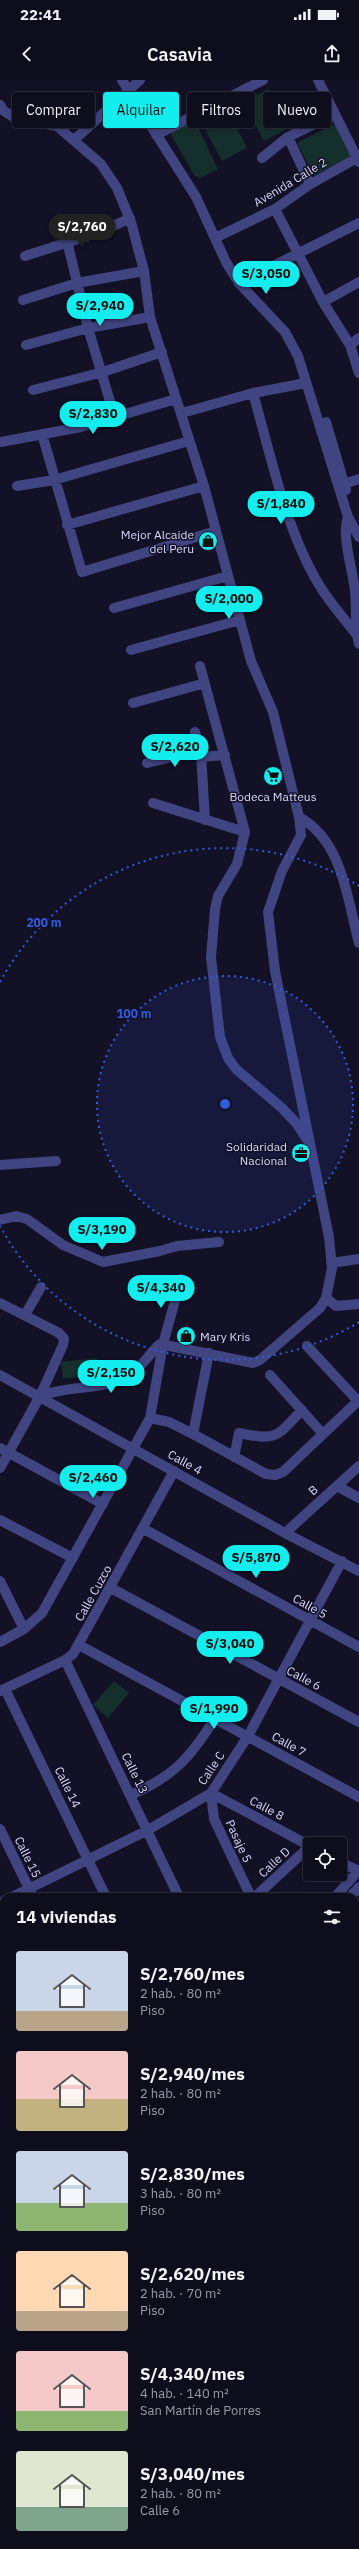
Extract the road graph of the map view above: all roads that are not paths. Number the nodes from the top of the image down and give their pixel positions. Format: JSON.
{"nodes":[{"id":1,"x":122,"y":80,"type":"edge"},
{"id":2,"x":140,"y":80,"type":"edge"},
{"id":3,"x":264,"y":80,"type":"edge"},
{"id":4,"x":318,"y":80,"type":"edge"},
{"id":5,"x":129,"y":88,"type":"junction"},
{"id":6,"x":0,"y":105,"type":"edge"},
{"id":7,"x":335,"y":114,"type":"junction"},
{"id":8,"x":156,"y":134,"type":"junction"},
{"id":9,"x":288,"y":138,"type":"junction"},
{"id":10,"x":74,"y":140,"type":"junction"},
{"id":11,"x":357,"y":154,"type":"edge"},
{"id":12,"x":262,"y":158,"type":"dead end"},
{"id":13,"x":310,"y":184,"type":"junction"},
{"id":14,"x":275,"y":209,"type":"junction"},
{"id":15,"x":130,"y":218,"type":"junction"},
{"id":16,"x":359,"y":223,"type":"edge"},
{"id":17,"x":215,"y":238,"type":"junction"},
{"id":18,"x":67,"y":241,"type":"junction"},
{"id":19,"x":298,"y":254,"type":"junction"},
{"id":20,"x":25,"y":256,"type":"dead end"},
{"id":21,"x":144,"y":271,"type":"junction"},
{"id":22,"x":359,"y":282,"type":"edge"},
{"id":23,"x":77,"y":283,"type":"junction"},
{"id":24,"x":240,"y":283,"type":"junction"},
{"id":25,"x":23,"y":300,"type":"dead end"},
{"id":26,"x":323,"y":302,"type":"junction"},
{"id":27,"x":150,"y":317,"type":"junction"},
{"id":28,"x":88,"y":328,"type":"junction"},
{"id":29,"x":359,"y":338,"type":"edge"},
{"id":30,"x":26,"y":345,"type":"dead end"},
{"id":31,"x":350,"y":345,"type":"junction"},
{"id":32,"x":162,"y":352,"type":"junction"},
{"id":33,"x":103,"y":372,"type":"junction"},
{"id":34,"x":359,"y":373,"type":"edge"},
{"id":35,"x":306,"y":383,"type":"junction"},
{"id":36,"x":33,"y":390,"type":"dead end"},
{"id":37,"x":253,"y":393,"type":"junction"},
{"id":38,"x":176,"y":399,"type":"junction"},
{"id":39,"x":182,"y":413,"type":"junction"},
{"id":40,"x":115,"y":418,"type":"junction"},
{"id":41,"x":326,"y":422,"type":"dead end"},
{"id":42,"x":42,"y":434,"type":"junction"},
{"id":43,"x":189,"y":441,"type":"junction"},
{"id":44,"x":1,"y":442,"type":"dead end"},
{"id":45,"x":359,"y":479,"type":"edge"},
{"id":46,"x":54,"y":480,"type":"junction"},
{"id":47,"x":344,"y":484,"type":"junction"},
{"id":48,"x":17,"y":486,"type":"dead end"},
{"id":49,"x":204,"y":486,"type":"junction"},
{"id":50,"x":347,"y":513,"type":"junction"},
{"id":51,"x":67,"y":525,"type":"junction"},
{"id":52,"x":216,"y":532,"type":"junction"},
{"id":53,"x":359,"y":537,"type":"edge"},
{"id":54,"x":228,"y":576,"type":"junction"},
{"id":55,"x":114,"y":608,"type":"dead end"},
{"id":56,"x":240,"y":620,"type":"junction"},
{"id":57,"x":358,"y":639,"type":"edge"},
{"id":58,"x":131,"y":650,"type":"dead end"},
{"id":59,"x":200,"y":666,"type":"dead end"},
{"id":60,"x":205,"y":683,"type":"junction"},
{"id":61,"x":133,"y":703,"type":"dead end"},
{"id":62,"x":195,"y":732,"type":"dead end"},
{"id":63,"x":201,"y":755,"type":"junction"},
{"id":64,"x":225,"y":755,"type":"junction"},
{"id":65,"x":147,"y":763,"type":"dead end"},
{"id":66,"x":153,"y":803,"type":"dead end"},
{"id":67,"x":299,"y":816,"type":"junction"},
{"id":68,"x":205,"y":820,"type":"junction"},
{"id":69,"x":245,"y":832,"type":"junction"},
{"id":70,"x":359,"y":943,"type":"edge"},
{"id":71,"x":311,"y":1147,"type":"junction"},
{"id":72,"x":56,"y":1161,"type":"dead end"},
{"id":73,"x":0,"y":1165,"type":"edge"},
{"id":74,"x":0,"y":1220,"type":"edge"},
{"id":75,"x":219,"y":1242,"type":"dead end"},
{"id":76,"x":359,"y":1259,"type":"edge"},
{"id":77,"x":331,"y":1263,"type":"junction"},
{"id":78,"x":181,"y":1279,"type":"dead end"},
{"id":79,"x":41,"y":1286,"type":"dead end"},
{"id":80,"x":326,"y":1298,"type":"junction"},
{"id":81,"x":0,"y":1302,"type":"edge"},
{"id":82,"x":359,"y":1304,"type":"edge"},
{"id":83,"x":25,"y":1315,"type":"junction"},
{"id":84,"x":163,"y":1344,"type":"junction"},
{"id":85,"x":307,"y":1346,"type":"dead end"},
{"id":86,"x":209,"y":1353,"type":"junction"},
{"id":87,"x":0,"y":1375,"type":"edge"},
{"id":88,"x":270,"y":1375,"type":"dead end"},
{"id":89,"x":40,"y":1396,"type":"junction"},
{"id":90,"x":358,"y":1400,"type":"edge"},
{"id":91,"x":302,"y":1410,"type":"junction"},
{"id":92,"x":150,"y":1418,"type":"junction"},
{"id":93,"x":193,"y":1434,"type":"junction"},
{"id":94,"x":324,"y":1434,"type":"junction"},
{"id":95,"x":133,"y":1448,"type":"junction"},
{"id":96,"x":5,"y":1450,"type":"edge"},
{"id":97,"x":234,"y":1457,"type":"junction"},
{"id":98,"x":359,"y":1466,"type":"edge"},
{"id":99,"x":0,"y":1468,"type":"edge"},
{"id":100,"x":174,"y":1470,"type":"junction"},
{"id":101,"x":337,"y":1486,"type":"junction"},
{"id":102,"x":359,"y":1498,"type":"edge"},
{"id":103,"x":102,"y":1504,"type":"junction"},
{"id":104,"x":0,"y":1520,"type":"edge"},
{"id":105,"x":144,"y":1529,"type":"junction"},
{"id":106,"x":286,"y":1533,"type":"junction"},
{"id":107,"x":73,"y":1558,"type":"junction"},
{"id":108,"x":342,"y":1561,"type":"junction"},
{"id":109,"x":359,"y":1571,"type":"edge"},
{"id":110,"x":0,"y":1581,"type":"edge"},
{"id":111,"x":111,"y":1588,"type":"junction"},
{"id":112,"x":310,"y":1621,"type":"junction"},
{"id":113,"x":24,"y":1629,"type":"junction"},
{"id":114,"x":0,"y":1642,"type":"edge"},
{"id":115,"x":79,"y":1645,"type":"junction"},
{"id":116,"x":359,"y":1647,"type":"edge"},
{"id":117,"x":65,"y":1660,"type":"junction"},
{"id":118,"x":278,"y":1679,"type":"junction"},
{"id":119,"x":2,"y":1690,"type":"edge"},
{"id":120,"x":215,"y":1718,"type":"junction"},
{"id":121,"x":359,"y":1722,"type":"edge"},
{"id":122,"x":248,"y":1736,"type":"junction"},
{"id":123,"x":211,"y":1793,"type":"junction"},
{"id":124,"x":131,"y":1795,"type":"junction"},
{"id":125,"x":359,"y":1797,"type":"edge"},
{"id":126,"x":0,"y":1829,"type":"edge"},
{"id":127,"x":148,"y":1830,"type":"junction"},
{"id":128,"x":303,"y":1842,"type":"edge"},
{"id":129,"x":303,"y":1852,"type":"edge"},
{"id":130,"x":89,"y":1860,"type":"junction"},
{"id":131,"x":347,"y":1865,"type":"edge"},
{"id":132,"x":359,"y":1871,"type":"edge"},
{"id":133,"x":31,"y":1893,"type":"edge"},
{"id":134,"x":104,"y":1893,"type":"edge"},
{"id":135,"x":177,"y":1893,"type":"edge"},
{"id":136,"x":249,"y":1893,"type":"edge"},
{"id":137,"x":259,"y":1893,"type":"edge"},
{"id":138,"x":339,"y":1893,"type":"edge"}],
"edges":[{"from":1,"to":5,"type":"street"},
{"from":2,"to":5,"type":"street"},
{"from":3,"to":8,"type":"street"},
{"from":4,"to":7,"type":"street"},
{"from":5,"to":8,"type":"street"},
{"from":5,"to":10,"type":"street"},
{"from":6,"to":10,"type":"street"},
{"from":7,"to":9,"type":"street"},
{"from":7,"to":11,"type":"street"},
{"from":8,"to":17,"type":"street"},
{"from":9,"to":12,"type":"street"},
{"from":9,"to":13,"type":"street"},
{"from":10,"to":15,"type":"street"},
{"from":11,"to":13,"type":"street","name":"Avenida Calle 2"},
{"from":13,"to":14,"type":"street","name":"Avenida Calle 2"},
{"from":14,"to":17,"type":"street","name":"Avenida Calle 2"},
{"from":14,"to":19,"type":"street"},
{"from":15,"to":18,"type":"street"},
{"from":15,"to":21,"type":"street"},
{"from":16,"to":19,"type":"street"},
{"from":17,"to":24,"type":"street"},
{"from":18,"to":20,"type":"street"},
{"from":18,"to":23,"type":"street"},
{"from":19,"to":24,"type":"street"},
{"from":19,"to":26,"type":"street"},
{"from":21,"to":23,"type":"street"},
{"from":21,"to":27,"type":"street"},
{"from":22,"to":26,"type":"street"},
{"from":23,"to":25,"type":"street"},
{"from":23,"to":28,"type":"street"},
{"from":24,"to":35,"type":"street"},
{"from":26,"to":31,"type":"street"},
{"from":27,"to":28,"type":"street"},
{"from":27,"to":32,"type":"street"},
{"from":28,"to":30,"type":"street"},
{"from":28,"to":33,"type":"street"},
{"from":29,"to":31,"type":"street"},
{"from":31,"to":34,"type":"street"},
{"from":32,"to":33,"type":"street"},
{"from":32,"to":38,"type":"street"},
{"from":33,"to":36,"type":"street"},
{"from":33,"to":40,"type":"street"},
{"from":35,"to":37,"type":"street"},
{"from":35,"to":50,"type":"street"},
{"from":37,"to":39,"type":"street"},
{"from":37,"to":57,"type":"street"},
{"from":38,"to":39,"type":"street"},
{"from":38,"to":40,"type":"street"},
{"from":39,"to":43,"type":"street"},
{"from":40,"to":42,"type":"street"},
{"from":41,"to":47,"type":"street"},
{"from":42,"to":44,"type":"street"},
{"from":42,"to":46,"type":"street"},
{"from":43,"to":46,"type":"street"},
{"from":43,"to":49,"type":"street"},
{"from":45,"to":47,"type":"street"},
{"from":46,"to":48,"type":"street"},
{"from":46,"to":51,"type":"street"},
{"from":47,"to":50,"type":"street"},
{"from":49,"to":51,"type":"street"},
{"from":49,"to":52,"type":"street"},
{"from":50,"to":53,"type":"street"},
{"from":50,"to":57,"type":"street"},
{"from":51,"to":52,"type":"street"},
{"from":52,"to":54,"type":"street"},
{"from":54,"to":55,"type":"street"},
{"from":54,"to":56,"type":"street"},
{"from":56,"to":58,"type":"street"},
{"from":56,"to":67,"type":"street"},
{"from":59,"to":60,"type":"street"},
{"from":60,"to":61,"type":"street"},
{"from":60,"to":64,"type":"street"},
{"from":62,"to":63,"type":"street"},
{"from":63,"to":64,"type":"street"},
{"from":63,"to":65,"type":"street"},
{"from":63,"to":68,"type":"street"},
{"from":64,"to":69,"type":"street"},
{"from":66,"to":68,"type":"street"},
{"from":67,"to":70,"type":"street"},
{"from":67,"to":71,"type":"street"},
{"from":68,"to":69,"type":"street"},
{"from":69,"to":71,"type":"street"},
{"from":71,"to":77,"type":"street"},
{"from":72,"to":73,"type":"street"},
{"from":74,"to":75,"type":"street"},
{"from":76,"to":77,"type":"street"},
{"from":77,"to":80,"type":"street"},
{"from":78,"to":84,"type":"street"},
{"from":79,"to":83,"type":"street"},
{"from":80,"to":82,"type":"street"},
{"from":80,"to":86,"type":"street"},
{"from":81,"to":83,"type":"street"},
{"from":83,"to":89,"type":"street"},
{"from":84,"to":86,"type":"street"},
{"from":84,"to":89,"type":"street"},
{"from":84,"to":92,"type":"street"},
{"from":85,"to":90,"type":"street"},
{"from":86,"to":93,"type":"street"},
{"from":87,"to":89,"type":"street","name":"Calle 4"},
{"from":88,"to":91,"type":"street"},
{"from":89,"to":95,"type":"street","name":"Calle 4"},
{"from":89,"to":96,"type":"street"},
{"from":90,"to":94,"type":"street"},
{"from":91,"to":94,"type":"street"},
{"from":91,"to":97,"type":"street"},
{"from":92,"to":93,"type":"street"},
{"from":92,"to":95,"type":"street"},
{"from":93,"to":97,"type":"street"},
{"from":94,"to":97,"type":"street"},
{"from":95,"to":100,"type":"street","name":"Calle 4"},
{"from":95,"to":103,"type":"street"},
{"from":96,"to":99,"type":"street"},
{"from":96,"to":103,"type":"street"},
{"from":98,"to":101,"type":"street","name":"B"},
{"from":100,"to":105,"type":"street","name":"Calle Cuzco"},
{"from":100,"to":106,"type":"street","name":"Calle 4"},
{"from":101,"to":102,"type":"street"},
{"from":101,"to":106,"type":"street","name":"B"},
{"from":103,"to":107,"type":"street"},
{"from":104,"to":107,"type":"street"},
{"from":105,"to":111,"type":"street","name":"Calle Cuzco"},
{"from":105,"to":112,"type":"street","name":"Calle 5"},
{"from":106,"to":108,"type":"street","name":"Calle 4"},
{"from":107,"to":113,"type":"street"},
{"from":108,"to":109,"type":"street","name":"Calle 4"},
{"from":108,"to":112,"type":"street","name":"Calle C"},
{"from":110,"to":113,"type":"street"},
{"from":111,"to":115,"type":"street","name":"Calle Cuzco"},
{"from":111,"to":118,"type":"street","name":"Calle 6"},
{"from":112,"to":116,"type":"street","name":"Calle 5"},
{"from":112,"to":118,"type":"street","name":"Calle C"},
{"from":113,"to":114,"type":"street"},
{"from":115,"to":117,"type":"street","name":"Calle Cuzco"},
{"from":115,"to":120,"type":"street","name":"Calle 7"},
{"from":117,"to":119,"type":"street","name":"Calle Cuzco"},
{"from":117,"to":124,"type":"street","name":"Calle 13"},
{"from":118,"to":121,"type":"street","name":"Calle 6"},
{"from":118,"to":122,"type":"street","name":"Calle C"},
{"from":119,"to":130,"type":"street","name":"Calle 14"},
{"from":120,"to":122,"type":"street","name":"Calle 7"},
{"from":120,"to":124,"type":"street"},
{"from":122,"to":123,"type":"street","name":"Calle C"},
{"from":122,"to":125,"type":"street","name":"Calle 7"},
{"from":123,"to":127,"type":"street","name":"Calle C"},
{"from":123,"to":128,"type":"street","name":"Calle 8"},
{"from":123,"to":136,"type":"street","name":"Pasaje 5"},
{"from":124,"to":127,"type":"street","name":"Calle 13"},
{"from":126,"to":133,"type":"street","name":"Calle 15"},
{"from":127,"to":130,"type":"street","name":"Calle C"},
{"from":127,"to":135,"type":"street","name":"Calle 13"},
{"from":129,"to":137,"type":"street","name":"Calle D"},
{"from":130,"to":133,"type":"street","name":"Calle C"},
{"from":130,"to":134,"type":"street","name":"Calle 14"},
{"from":131,"to":132,"type":"street"},
{"from":132,"to":138,"type":"street"}]}
